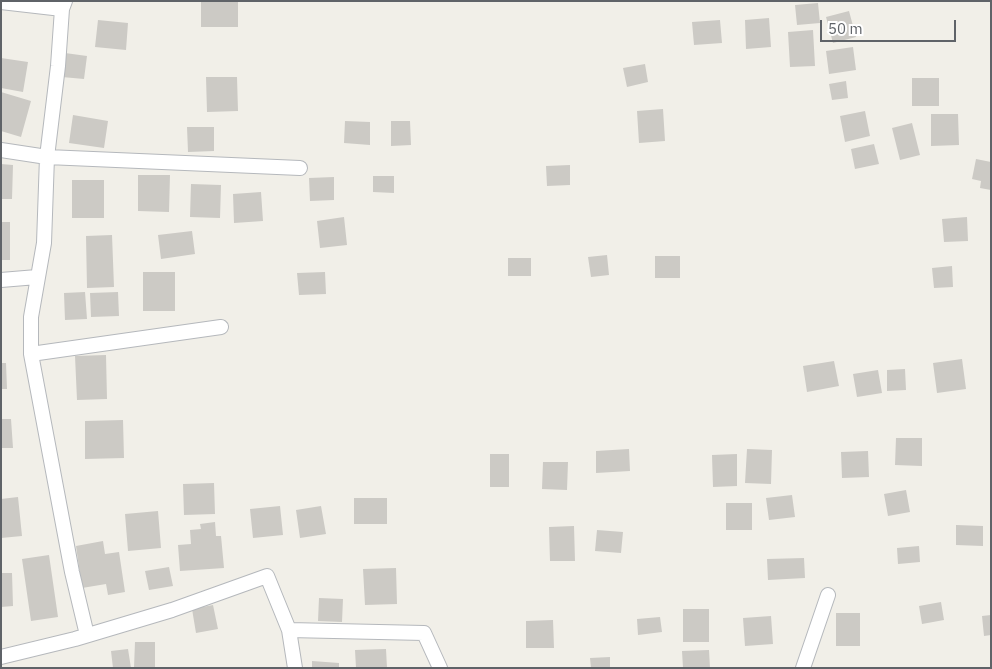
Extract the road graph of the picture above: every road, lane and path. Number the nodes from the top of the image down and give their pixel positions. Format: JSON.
{"nodes":[{"id":1,"x":1,"y":2,"type":"edge"},
{"id":2,"x":64,"y":5,"type":"edge"},
{"id":3,"x":1,"y":150,"type":"edge"},
{"id":4,"x":47,"y":157,"type":"junction"},
{"id":5,"x":300,"y":168,"type":"dead end"},
{"id":6,"x":37,"y":277,"type":"junction"},
{"id":7,"x":1,"y":280,"type":"edge"},
{"id":8,"x":221,"y":327,"type":"dead end"},
{"id":9,"x":31,"y":354,"type":"junction"},
{"id":10,"x":828,"y":594,"type":"dead end"},
{"id":11,"x":290,"y":630,"type":"junction"},
{"id":12,"x":88,"y":635,"type":"junction"},
{"id":13,"x":1,"y":657,"type":"edge"},
{"id":14,"x":295,"y":668,"type":"edge"},
{"id":15,"x":440,"y":668,"type":"edge"},
{"id":16,"x":803,"y":668,"type":"edge"}],
"edges":[{"from":1,"to":2,"type":"street"},
{"from":2,"to":4,"type":"street"},
{"from":3,"to":4,"type":"street"},
{"from":4,"to":5,"type":"street"},
{"from":4,"to":6,"type":"street"},
{"from":6,"to":7,"type":"street"},
{"from":6,"to":9,"type":"street"},
{"from":8,"to":9,"type":"street"},
{"from":9,"to":12,"type":"street"},
{"from":10,"to":16,"type":"street"},
{"from":11,"to":12,"type":"street"},
{"from":11,"to":14,"type":"street"},
{"from":11,"to":15,"type":"street"},
{"from":12,"to":13,"type":"street"}]}
